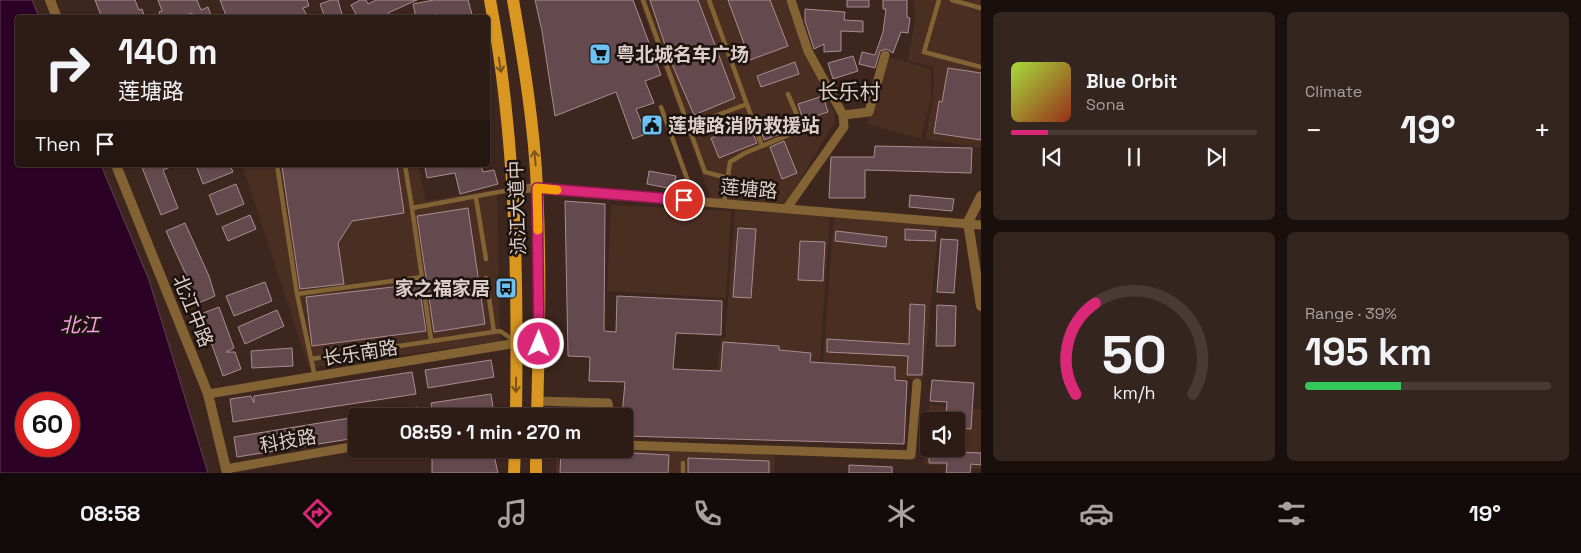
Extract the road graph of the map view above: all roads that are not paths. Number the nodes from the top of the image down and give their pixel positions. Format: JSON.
{"nodes":[{"id":1,"x":50,"y":0,"type":"edge"},
{"id":2,"x":490,"y":0,"type":"edge"},
{"id":3,"x":513,"y":0,"type":"edge"},
{"id":4,"x":643,"y":0,"type":"edge"},
{"id":5,"x":709,"y":0,"type":"edge"},
{"id":6,"x":791,"y":0,"type":"edge"},
{"id":7,"x":939,"y":0,"type":"edge"},
{"id":8,"x":952,"y":0,"type":"edge"},
{"id":9,"x":981,"y":8,"type":"edge"},
{"id":10,"x":56,"y":15,"type":"edge"},
{"id":11,"x":885,"y":55,"type":"dead end"},
{"id":12,"x":981,"y":67,"type":"edge"},
{"id":13,"x":788,"y":94,"type":"dead end"},
{"id":14,"x":747,"y":104,"type":"junction"},
{"id":15,"x":661,"y":108,"type":"dead end"},
{"id":16,"x":843,"y":115,"type":"junction"},
{"id":17,"x":688,"y":126,"type":"junction"},
{"id":18,"x":762,"y":146,"type":"junction"},
{"id":19,"x":117,"y":167,"type":"edge"},
{"id":20,"x":277,"y":167,"type":"edge"},
{"id":21,"x":405,"y":167,"type":"edge"},
{"id":22,"x":728,"y":178,"type":"junction"},
{"id":23,"x":537,"y":188,"type":"junction"},
{"id":24,"x":514,"y":189,"type":"junction"},
{"id":25,"x":981,"y":196,"type":"edge"},
{"id":26,"x":476,"y":198,"type":"junction"},
{"id":27,"x":684,"y":200,"type":"junction"},
{"id":28,"x":724,"y":203,"type":"junction"},
{"id":29,"x":412,"y":208,"type":"junction"},
{"id":30,"x":787,"y":208,"type":"junction"},
{"id":31,"x":968,"y":222,"type":"junction"},
{"id":32,"x":981,"y":224,"type":"edge"},
{"id":33,"x":486,"y":259,"type":"dead end"},
{"id":34,"x":422,"y":277,"type":"junction"},
{"id":35,"x":486,"y":278,"type":"dead end"},
{"id":36,"x":297,"y":294,"type":"junction"},
{"id":37,"x":981,"y":306,"type":"edge"},
{"id":38,"x":494,"y":332,"type":"junction"},
{"id":39,"x":431,"y":340,"type":"junction"},
{"id":40,"x":517,"y":343,"type":"junction"},
{"id":41,"x":311,"y":359,"type":"junction"},
{"id":42,"x":315,"y":377,"type":"junction"},
{"id":43,"x":917,"y":383,"type":"dead end"},
{"id":44,"x":208,"y":394,"type":"junction"},
{"id":45,"x":538,"y":401,"type":"junction"},
{"id":46,"x":516,"y":408,"type":"edge"},
{"id":47,"x":538,"y":408,"type":"edge"},
{"id":48,"x":609,"y":408,"type":"edge"},
{"id":49,"x":633,"y":445,"type":"edge"},
{"id":50,"x":348,"y":448,"type":"edge"},
{"id":51,"x":515,"y":458,"type":"edge"},
{"id":52,"x":536,"y":458,"type":"edge"},
{"id":53,"x":683,"y":463,"type":"dead end"},
{"id":54,"x":226,"y":471,"type":"edge"},
{"id":55,"x":514,"y":473,"type":"edge"},
{"id":56,"x":536,"y":473,"type":"edge"},
{"id":57,"x":683,"y":473,"type":"edge"}],
"edges":[{"from":1,"to":10,"type":"street"},
{"from":2,"to":24,"type":"main road","name":"浈江大道中","one_way":true},
{"from":23,"to":3,"type":"main road","name":"浈江大道中","one_way":true},
{"from":4,"to":17,"type":"lane"},
{"from":5,"to":14,"type":"lane"},
{"from":6,"to":16,"type":"street"},
{"from":7,"to":12,"type":"lane"},
{"from":8,"to":9,"type":"lane"},
{"from":11,"to":16,"type":"street"},
{"from":13,"to":18,"type":"lane"},
{"from":14,"to":17,"type":"lane"},
{"from":14,"to":18,"type":"lane"},
{"from":15,"to":27,"type":"lane"},
{"from":16,"to":30,"type":"street"},
{"from":17,"to":22,"type":"lane"},
{"from":18,"to":22,"type":"lane"},
{"from":19,"to":44,"type":"street","name":"北江中路"},
{"from":20,"to":36,"type":"lane"},
{"from":21,"to":29,"type":"lane"},
{"from":22,"to":28,"type":"lane"},
{"from":23,"to":24,"type":"street","name":"莲塘路"},
{"from":23,"to":27,"type":"street","name":"莲塘路"},
{"from":23,"to":45,"type":"main road","name":"浈江大道中"},
{"from":24,"to":26,"type":"lane"},
{"from":24,"to":40,"type":"main road","name":"浈江大道中"},
{"from":25,"to":31,"type":"street"},
{"from":26,"to":29,"type":"lane"},
{"from":26,"to":33,"type":"lane"},
{"from":27,"to":28,"type":"street","name":"莲塘路"},
{"from":28,"to":30,"type":"street","name":"莲塘路"},
{"from":29,"to":34,"type":"lane"},
{"from":30,"to":31,"type":"street","name":"莲塘路"},
{"from":31,"to":32,"type":"street","name":"莲塘路"},
{"from":31,"to":37,"type":"street"},
{"from":34,"to":36,"type":"lane"},
{"from":34,"to":39,"type":"lane"},
{"from":35,"to":38,"type":"lane"},
{"from":36,"to":41,"type":"lane"},
{"from":38,"to":39,"type":"lane"},
{"from":38,"to":40,"type":"lane"},
{"from":39,"to":41,"type":"lane"},
{"from":40,"to":42,"type":"street","name":"长乐南路"},
{"from":40,"to":46,"type":"main road","name":"浈江大道中","one_way":true},
{"from":41,"to":42,"type":"lane"},
{"from":42,"to":44,"type":"street","name":"长乐南路"},
{"from":43,"to":49,"type":"street"},
{"from":44,"to":54,"type":"street","name":"北江中路"},
{"from":45,"to":47,"type":"main road","name":"浈江大道中"},
{"from":45,"to":48,"type":"street"},
{"from":50,"to":54,"type":"street","name":"科技路"},
{"from":51,"to":55,"type":"main road"},
{"from":52,"to":56,"type":"main road"},
{"from":53,"to":57,"type":"lane"}]}
